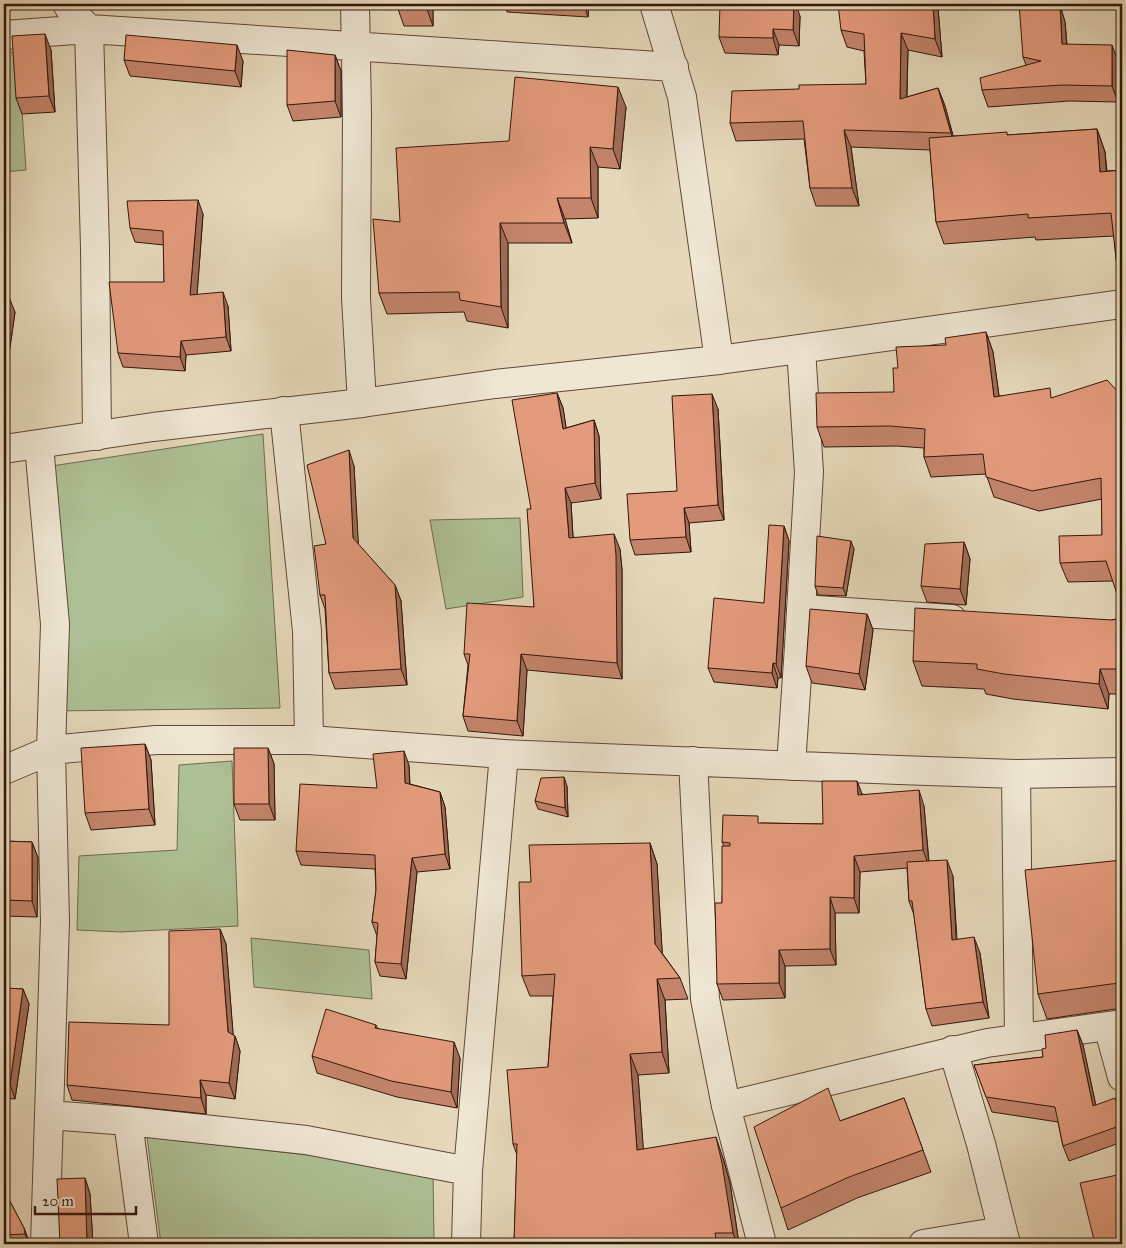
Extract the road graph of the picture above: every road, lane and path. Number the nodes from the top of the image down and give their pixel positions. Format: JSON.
{"nodes":[{"id":1,"x":67,"y":4,"type":"edge"},
{"id":2,"x":355,"y":4,"type":"edge"},
{"id":3,"x":654,"y":4,"type":"edge"},
{"id":4,"x":89,"y":29,"type":"junction"},
{"id":5,"x":4,"y":35,"type":"edge"},
{"id":6,"x":356,"y":45,"type":"junction"},
{"id":7,"x":674,"y":67,"type":"junction"},
{"id":8,"x":1122,"y":304,"type":"edge"},
{"id":9,"x":801,"y":349,"type":"junction"},
{"id":10,"x":719,"y":360,"type":"junction"},
{"id":11,"x":362,"y":403,"type":"junction"},
{"id":12,"x":284,"y":411,"type":"junction"},
{"id":13,"x":97,"y":436,"type":"junction"},
{"id":14,"x":39,"y":445,"type":"junction"},
{"id":15,"x":4,"y":449,"type":"edge"},
{"id":16,"x":802,"y":609,"type":"junction"},
{"id":17,"x":980,"y":621,"type":"edge"},
{"id":18,"x":310,"y":740,"type":"junction"},
{"id":19,"x":51,"y":750,"type":"junction"},
{"id":20,"x":504,"y":754,"type":"junction"},
{"id":21,"x":692,"y":761,"type":"junction"},
{"id":22,"x":791,"y":766,"type":"junction"},
{"id":23,"x":4,"y":770,"type":"edge"},
{"id":24,"x":1122,"y":772,"type":"edge"},
{"id":25,"x":1016,"y":774,"type":"junction"},
{"id":26,"x":1115,"y":1025,"type":"edge"},
{"id":27,"x":1019,"y":1038,"type":"junction"},
{"id":28,"x":953,"y":1050,"type":"junction"},
{"id":29,"x":1122,"y":1077,"type":"edge"},
{"id":30,"x":726,"y":1106,"type":"junction"},
{"id":31,"x":49,"y":1116,"type":"junction"},
{"id":32,"x":128,"y":1121,"type":"junction"},
{"id":33,"x":468,"y":1171,"type":"junction"},
{"id":34,"x":1004,"y":1237,"type":"edge"},
{"id":35,"x":45,"y":1244,"type":"edge"},
{"id":36,"x":144,"y":1244,"type":"edge"},
{"id":37,"x":466,"y":1244,"type":"edge"},
{"id":38,"x":762,"y":1244,"type":"edge"},
{"id":39,"x":923,"y":1244,"type":"edge"}],
"edges":[{"from":1,"to":4,"type":"street"},
{"from":2,"to":6,"type":"street"},
{"from":3,"to":7,"type":"street"},
{"from":4,"to":5,"type":"street"},
{"from":4,"to":6,"type":"street"},
{"from":4,"to":13,"type":"street"},
{"from":6,"to":7,"type":"street"},
{"from":6,"to":11,"type":"street"},
{"from":7,"to":10,"type":"street"},
{"from":8,"to":9,"type":"street"},
{"from":9,"to":10,"type":"street"},
{"from":9,"to":16,"type":"street"},
{"from":10,"to":11,"type":"street"},
{"from":11,"to":12,"type":"street"},
{"from":12,"to":13,"type":"street"},
{"from":12,"to":18,"type":"street"},
{"from":13,"to":14,"type":"street"},
{"from":14,"to":15,"type":"street"},
{"from":14,"to":19,"type":"street"},
{"from":16,"to":17,"type":"street"},
{"from":16,"to":22,"type":"street"},
{"from":18,"to":19,"type":"street"},
{"from":18,"to":20,"type":"street"},
{"from":19,"to":23,"type":"street"},
{"from":19,"to":31,"type":"street"},
{"from":20,"to":21,"type":"street"},
{"from":20,"to":33,"type":"street"},
{"from":21,"to":22,"type":"street"},
{"from":21,"to":30,"type":"street"},
{"from":22,"to":25,"type":"street"},
{"from":24,"to":25,"type":"street"},
{"from":25,"to":27,"type":"street"},
{"from":26,"to":27,"type":"street"},
{"from":26,"to":29,"type":"street"},
{"from":27,"to":28,"type":"street"},
{"from":28,"to":30,"type":"street"},
{"from":28,"to":34,"type":"street"},
{"from":30,"to":38,"type":"street"},
{"from":31,"to":32,"type":"street"},
{"from":31,"to":35,"type":"street"},
{"from":32,"to":33,"type":"street"},
{"from":32,"to":36,"type":"street"},
{"from":33,"to":37,"type":"street"},
{"from":34,"to":39,"type":"street"}]}
